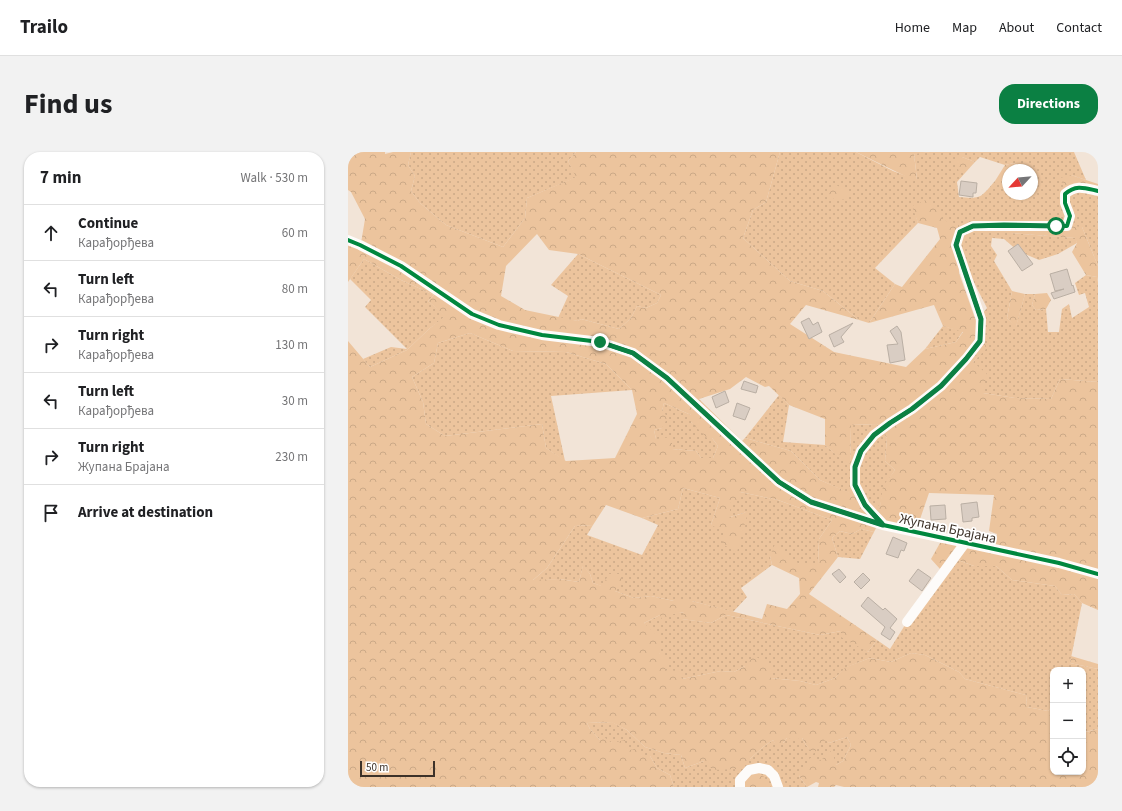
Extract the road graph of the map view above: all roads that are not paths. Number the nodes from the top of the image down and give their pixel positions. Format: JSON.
{"nodes":[{"id":1,"x":1098,"y":191,"type":"edge"},
{"id":2,"x":348,"y":240,"type":"edge"},
{"id":3,"x":883,"y":525,"type":"junction"},
{"id":4,"x":965,"y":543,"type":"junction"},
{"id":5,"x":1098,"y":574,"type":"edge"},
{"id":6,"x":907,"y":622,"type":"dead end"},
{"id":7,"x":740,"y":787,"type":"edge"},
{"id":8,"x":778,"y":787,"type":"edge"}],
"edges":[{"from":1,"to":3,"type":"street"},
{"from":2,"to":3,"type":"street","name":"Жупана Брајана"},
{"from":3,"to":4,"type":"street","name":"Жупана Брајана"},
{"from":4,"to":5,"type":"street","name":"Жупана Брајана"},
{"from":4,"to":6,"type":"street","name":"Жупана Брајана"},
{"from":7,"to":8,"type":"street"}]}
